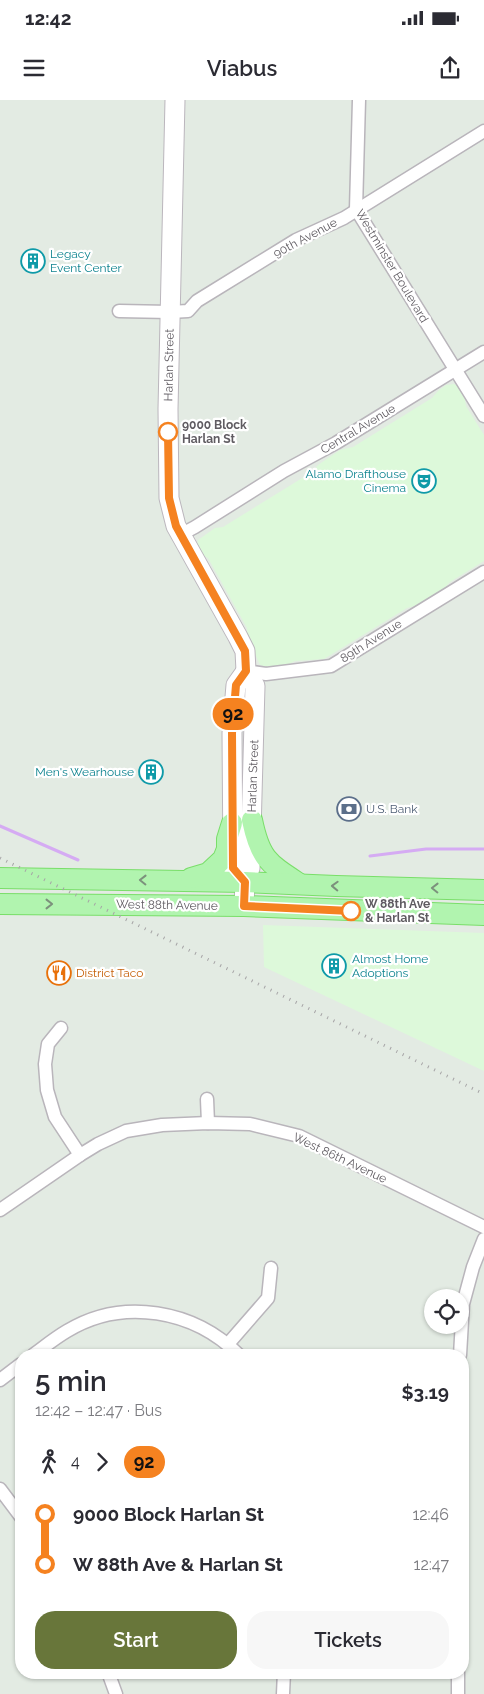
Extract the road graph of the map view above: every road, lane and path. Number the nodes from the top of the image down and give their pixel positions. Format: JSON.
{"nodes":[{"id":1,"x":175,"y":100,"type":"edge"},
{"id":2,"x":359,"y":100,"type":"edge"},
{"id":3,"x":484,"y":131,"type":"edge"},
{"id":4,"x":356,"y":209,"type":"junction"},
{"id":5,"x":119,"y":311,"type":"dead end"},
{"id":6,"x":170,"y":312,"type":"junction"},
{"id":7,"x":484,"y":352,"type":"edge"},
{"id":8,"x":454,"y":370,"type":"junction"},
{"id":9,"x":484,"y":416,"type":"edge"},
{"id":10,"x":180,"y":535,"type":"junction"},
{"id":11,"x":484,"y":572,"type":"edge"},
{"id":12,"x":246,"y":671,"type":"junction"},
{"id":13,"x":233,"y":712,"type":"junction"},
{"id":14,"x":252,"y":799,"type":"junction"},
{"id":15,"x":242,"y":821,"type":"junction"},
{"id":16,"x":0,"y":878,"type":"edge"},
{"id":17,"x":182,"y":880,"type":"junction"},
{"id":18,"x":245,"y":882,"type":"junction"},
{"id":19,"x":302,"y":885,"type":"junction"},
{"id":20,"x":484,"y":890,"type":"edge"},
{"id":21,"x":0,"y":904,"type":"edge"},
{"id":22,"x":244,"y":906,"type":"junction"},
{"id":23,"x":484,"y":915,"type":"edge"},
{"id":24,"x":61,"y":1028,"type":"dead end"},
{"id":25,"x":207,"y":1099,"type":"dead end"},
{"id":26,"x":208,"y":1122,"type":"junction"},
{"id":27,"x":80,"y":1155,"type":"junction"},
{"id":28,"x":0,"y":1210,"type":"edge"},
{"id":29,"x":484,"y":1227,"type":"edge"},
{"id":30,"x":484,"y":1239,"type":"edge"},
{"id":31,"x":271,"y":1268,"type":"dead end"},
{"id":32,"x":228,"y":1344,"type":"junction"},
{"id":33,"x":41,"y":1349,"type":"edge"},
{"id":34,"x":233,"y":1349,"type":"edge"},
{"id":35,"x":460,"y":1349,"type":"edge"},
{"id":36,"x":15,"y":1369,"type":"edge"},
{"id":37,"x":0,"y":1380,"type":"edge"},
{"id":38,"x":0,"y":1489,"type":"edge"},
{"id":39,"x":15,"y":1508,"type":"edge"},
{"id":40,"x":111,"y":1679,"type":"edge"},
{"id":41,"x":284,"y":1679,"type":"edge"},
{"id":42,"x":458,"y":1679,"type":"edge"},
{"id":43,"x":116,"y":1694,"type":"edge"},
{"id":44,"x":283,"y":1694,"type":"edge"},
{"id":45,"x":458,"y":1694,"type":"edge"}],
"edges":[{"from":1,"to":6,"type":"street","name":"Harlan Street"},
{"from":2,"to":4,"type":"street","name":"Westminster Boulevard"},
{"from":3,"to":4,"type":"street","name":"90th Avenue"},
{"from":4,"to":6,"type":"street","name":"90th Avenue"},
{"from":4,"to":8,"type":"street","name":"Westminster Boulevard"},
{"from":5,"to":6,"type":"street","name":"90th Avenue"},
{"from":6,"to":10,"type":"street","name":"Harlan Street"},
{"from":7,"to":8,"type":"street","name":"Central Avenue"},
{"from":8,"to":9,"type":"street","name":"Westminster Boulevard"},
{"from":8,"to":10,"type":"street","name":"Central Avenue"},
{"from":10,"to":12,"type":"street","name":"Harlan Street"},
{"from":11,"to":12,"type":"street","name":"89th Avenue"},
{"from":12,"to":13,"type":"street","name":"Harlan Street"},
{"from":12,"to":14,"type":"street","name":"Harlan Street"},
{"from":13,"to":14,"type":"street"},
{"from":13,"to":15,"type":"street","name":"Harlan Street"},
{"from":14,"to":15,"type":"street","name":"Harlan Street"},
{"from":15,"to":17,"type":"main road"},
{"from":15,"to":18,"type":"street","name":"Harlan Street"},
{"from":15,"to":19,"type":"main road"},
{"from":17,"to":16,"type":"main road","name":"West 88th Avenue","one_way":true},
{"from":17,"to":18,"type":"main road","name":"West 88th Avenue"},
{"from":18,"to":19,"type":"main road","name":"West 88th Avenue"},
{"from":18,"to":22,"type":"street","name":"Harlan Street"},
{"from":20,"to":19,"type":"main road","name":"West 88th Avenue","one_way":true},
{"from":21,"to":22,"type":"main road","name":"West 88th Avenue","one_way":true},
{"from":22,"to":23,"type":"main road","name":"West 88th Avenue"},
{"from":24,"to":27,"type":"street"},
{"from":25,"to":26,"type":"street"},
{"from":26,"to":27,"type":"street","name":"West 86th Avenue"},
{"from":26,"to":29,"type":"street","name":"West 86th Avenue"},
{"from":27,"to":28,"type":"street","name":"West 86th Avenue"},
{"from":30,"to":35,"type":"street"},
{"from":31,"to":32,"type":"street"},
{"from":32,"to":33,"type":"street"},
{"from":32,"to":34,"type":"street"},
{"from":36,"to":37,"type":"street"},
{"from":38,"to":39,"type":"street"},
{"from":40,"to":43,"type":"street"},
{"from":41,"to":44,"type":"street"},
{"from":42,"to":45,"type":"street"}]}
